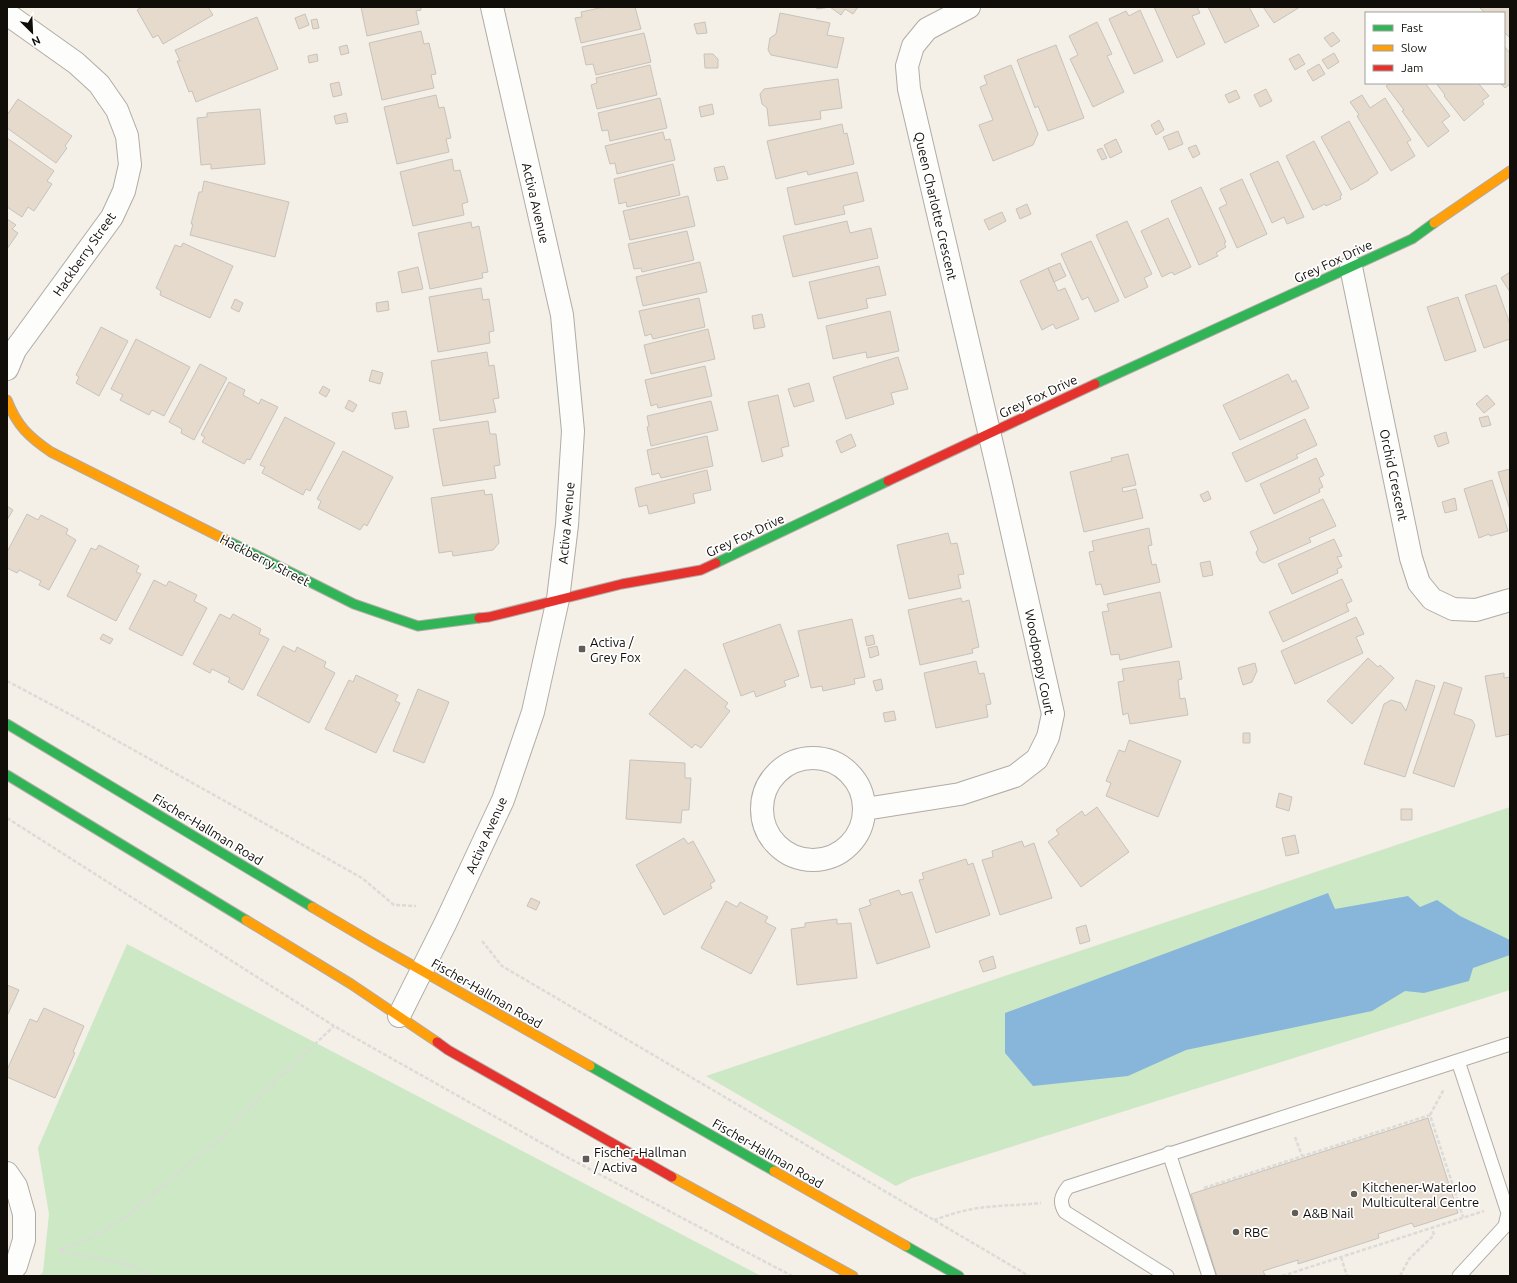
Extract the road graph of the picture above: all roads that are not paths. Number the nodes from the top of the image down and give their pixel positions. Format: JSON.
{"nodes":[{"id":1,"x":492,"y":7,"type":"edge"},
{"id":2,"x":969,"y":7,"type":"edge"},
{"id":3,"x":7,"y":14,"type":"edge"},
{"id":4,"x":1510,"y":171,"type":"edge"},
{"id":5,"x":1350,"y":267,"type":"junction"},
{"id":6,"x":7,"y":369,"type":"edge"},
{"id":7,"x":7,"y":400,"type":"edge"},
{"id":8,"x":988,"y":433,"type":"junction"},
{"id":9,"x":558,"y":598,"type":"junction"},
{"id":10,"x":1510,"y":600,"type":"edge"},
{"id":11,"x":7,"y":724,"type":"edge"},
{"id":12,"x":7,"y":775,"type":"edge"},
{"id":13,"x":865,"y":809,"type":"junction"},
{"id":14,"x":422,"y":971,"type":"junction"},
{"id":15,"x":399,"y":1016,"type":"junction"},
{"id":16,"x":1510,"y":1044,"type":"edge"},
{"id":17,"x":1458,"y":1060,"type":"junction"},
{"id":18,"x":1170,"y":1153,"type":"junction"},
{"id":19,"x":7,"y":1172,"type":"edge"},
{"id":20,"x":1507,"y":1228,"type":"edge"},
{"id":21,"x":8,"y":1276,"type":"edge"},
{"id":22,"x":852,"y":1276,"type":"edge"},
{"id":23,"x":959,"y":1276,"type":"edge"},
{"id":24,"x":1168,"y":1276,"type":"edge"},
{"id":25,"x":1209,"y":1276,"type":"edge"},
{"id":26,"x":1459,"y":1276,"type":"edge"}],
"edges":[{"from":1,"to":9,"type":"street","name":"Activa Avenue"},
{"from":2,"to":8,"type":"street","name":"Queen Charlotte Crescent"},
{"from":3,"to":6,"type":"street","name":"Hackberry Street"},
{"from":4,"to":5,"type":"main road","name":"Grey Fox Drive"},
{"from":5,"to":8,"type":"main road","name":"Grey Fox Drive"},
{"from":5,"to":10,"type":"street","name":"Orchid Crescent"},
{"from":7,"to":9,"type":"main road","name":"Hackberry Street"},
{"from":8,"to":9,"type":"main road","name":"Grey Fox Drive"},
{"from":8,"to":13,"type":"street","name":"Woodpoppy Court"},
{"from":9,"to":14,"type":"street","name":"Activa Avenue"},
{"from":11,"to":14,"type":"main road","name":"Fischer-Hallman Road"},
{"from":12,"to":15,"type":"main road"},
{"from":13,"to":13,"type":"street"},
{"from":14,"to":15,"type":"street","name":"Activa Avenue"},
{"from":14,"to":23,"type":"main road","name":"Fischer-Hallman Road"},
{"from":15,"to":22,"type":"main road"},
{"from":16,"to":17,"type":"lane"},
{"from":17,"to":18,"type":"lane"},
{"from":17,"to":20,"type":"lane"},
{"from":18,"to":24,"type":"lane"},
{"from":18,"to":25,"type":"lane"},
{"from":19,"to":21,"type":"street"},
{"from":20,"to":26,"type":"lane"}]}
